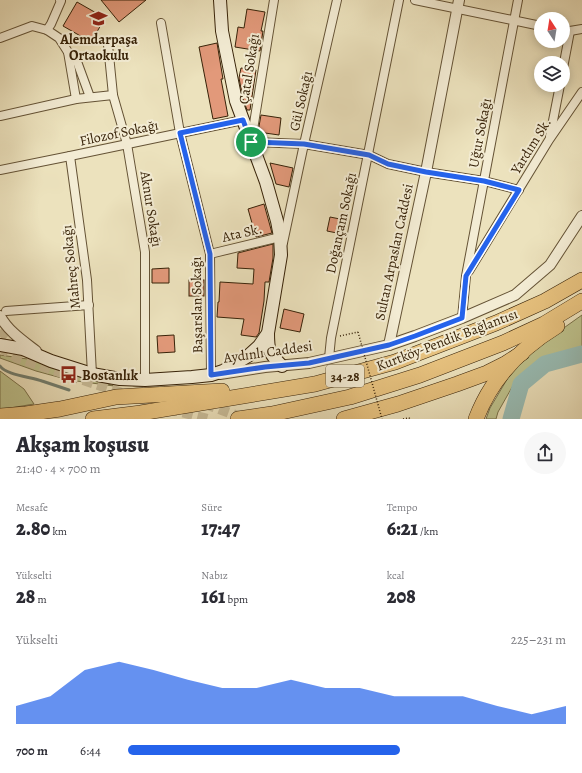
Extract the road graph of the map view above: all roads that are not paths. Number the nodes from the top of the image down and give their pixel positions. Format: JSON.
{"nodes":[{"id":1,"x":60,"y":0,"type":"edge"},
{"id":2,"x":220,"y":0,"type":"edge"},
{"id":3,"x":274,"y":0,"type":"edge"},
{"id":4,"x":337,"y":0,"type":"edge"},
{"id":5,"x":399,"y":0,"type":"edge"},
{"id":6,"x":415,"y":0,"type":"edge"},
{"id":7,"x":518,"y":0,"type":"edge"},
{"id":8,"x":458,"y":4,"type":"edge"},
{"id":9,"x":515,"y":20,"type":"junction"},
{"id":10,"x":161,"y":23,"type":"dead end"},
{"id":11,"x":534,"y":24,"type":"edge"},
{"id":12,"x":582,"y":29,"type":"edge"},
{"id":13,"x":47,"y":30,"type":"junction"},
{"id":14,"x":570,"y":30,"type":"edge"},
{"id":15,"x":0,"y":38,"type":"edge"},
{"id":16,"x":108,"y":45,"type":"dead end"},
{"id":17,"x":68,"y":52,"type":"junction"},
{"id":18,"x":559,"y":92,"type":"edge"},
{"id":19,"x":582,"y":92,"type":"edge"},
{"id":20,"x":113,"y":95,"type":"junction"},
{"id":21,"x":90,"y":98,"type":"junction"},
{"id":22,"x":76,"y":99,"type":"junction"},
{"id":23,"x":0,"y":116,"type":"edge"},
{"id":24,"x":243,"y":120,"type":"junction"},
{"id":25,"x":180,"y":133,"type":"junction"},
{"id":26,"x":549,"y":140,"type":"junction"},
{"id":27,"x":251,"y":142,"type":"junction"},
{"id":28,"x":127,"y":144,"type":"junction"},
{"id":29,"x":304,"y":144,"type":"junction"},
{"id":30,"x":369,"y":155,"type":"junction"},
{"id":31,"x":70,"y":156,"type":"junction"},
{"id":32,"x":0,"y":170,"type":"edge"},
{"id":33,"x":426,"y":172,"type":"junction"},
{"id":34,"x":484,"y":181,"type":"junction"},
{"id":35,"x":519,"y":190,"type":"junction"},
{"id":36,"x":582,"y":216,"type":"edge"},
{"id":37,"x":280,"y":238,"type":"junction"},
{"id":38,"x":210,"y":254,"type":"junction"},
{"id":39,"x":281,"y":255,"type":"junction"},
{"id":40,"x":466,"y":276,"type":"junction"},
{"id":41,"x":582,"y":280,"type":"edge"},
{"id":42,"x":582,"y":301,"type":"edge"},
{"id":43,"x":89,"y":305,"type":"junction"},
{"id":44,"x":582,"y":311,"type":"edge"},
{"id":45,"x":3,"y":314,"type":"edge"},
{"id":46,"x":462,"y":318,"type":"junction"},
{"id":47,"x":268,"y":333,"type":"junction"},
{"id":48,"x":0,"y":344,"type":"edge"},
{"id":49,"x":389,"y":345,"type":"junction"},
{"id":50,"x":0,"y":352,"type":"edge"},
{"id":51,"x":522,"y":353,"type":"junction"},
{"id":52,"x":329,"y":358,"type":"junction"},
{"id":53,"x":51,"y":361,"type":"junction"},
{"id":54,"x":282,"y":366,"type":"junction"},
{"id":55,"x":92,"y":374,"type":"junction"},
{"id":56,"x":211,"y":375,"type":"junction"},
{"id":57,"x":145,"y":380,"type":"junction"},
{"id":58,"x":315,"y":384,"type":"junction"},
{"id":59,"x":0,"y":416,"type":"edge"},
{"id":60,"x":93,"y":419,"type":"edge"},
{"id":61,"x":238,"y":419,"type":"edge"},
{"id":62,"x":344,"y":419,"type":"edge"},
{"id":63,"x":476,"y":419,"type":"edge"}],
"edges":[{"from":1,"to":13,"type":"street"},
{"from":2,"to":24,"type":"main road"},
{"from":3,"to":27,"type":"street","name":"Çatal Sokağı"},
{"from":4,"to":29,"type":"street","name":"Gül Sokağı"},
{"from":5,"to":30,"type":"street","name":"Doğançam Sokağı"},
{"from":6,"to":8,"type":"street"},
{"from":7,"to":9,"type":"street","name":"Uğur Sokağı"},
{"from":8,"to":9,"type":"street"},
{"from":8,"to":33,"type":"street","name":"Sultan Arpaslan Caddesi"},
{"from":9,"to":11,"type":"street"},
{"from":9,"to":34,"type":"street","name":"Uğur Sokağı"},
{"from":10,"to":25,"type":"street","name":"Başarslan Sokağı"},
{"from":12,"to":14,"type":"street"},
{"from":13,"to":15,"type":"street"},
{"from":13,"to":17,"type":"street"},
{"from":16,"to":20,"type":"street","name":"Aknur Sokağı"},
{"from":17,"to":21,"type":"street"},
{"from":17,"to":22,"type":"street"},
{"from":18,"to":26,"type":"street"},
{"from":19,"to":26,"type":"street","name":"Yardım Sk."},
{"from":20,"to":21,"type":"street"},
{"from":20,"to":28,"type":"street","name":"Aknur Sokağı"},
{"from":21,"to":22,"type":"street"},
{"from":22,"to":23,"type":"street"},
{"from":24,"to":25,"type":"street","name":"Filozof Sokağı"},
{"from":24,"to":27,"type":"main road"},
{"from":25,"to":28,"type":"street","name":"Filozof Sokağı"},
{"from":25,"to":38,"type":"street","name":"Başarslan Sokağı"},
{"from":26,"to":35,"type":"street","name":"Yardım Sk."},
{"from":27,"to":29,"type":"street"},
{"from":27,"to":37,"type":"main road"},
{"from":28,"to":31,"type":"street","name":"Filozof Sokağı"},
{"from":28,"to":57,"type":"street","name":"Aknur Sokağı"},
{"from":29,"to":30,"type":"street"},
{"from":29,"to":39,"type":"street","name":"Gül Sokağı"},
{"from":30,"to":33,"type":"street"},
{"from":30,"to":52,"type":"street","name":"Doğançam Sokağı"},
{"from":31,"to":32,"type":"street","name":"Filozof Sokağı"},
{"from":31,"to":43,"type":"street","name":"Mahreç Sokağı"},
{"from":33,"to":34,"type":"street"},
{"from":33,"to":49,"type":"street","name":"Sultan Arpaslan Caddesi"},
{"from":34,"to":35,"type":"street"},
{"from":34,"to":40,"type":"street","name":"Uğur Sokağı"},
{"from":35,"to":40,"type":"street","name":"Yardım Sk."},
{"from":36,"to":46,"type":"street","name":"Aydınlı Caddesi"},
{"from":37,"to":38,"type":"street","name":"Ata Sk."},
{"from":37,"to":39,"type":"main road"},
{"from":38,"to":56,"type":"street","name":"Başarslan Sokağı"},
{"from":39,"to":47,"type":"main road"},
{"from":40,"to":46,"type":"street","name":"Uğur Sokağı"},
{"from":41,"to":58,"type":"highway","name":"Kurtköy-Pendik Bağlantısı","number":"34-28"},
{"from":42,"to":61,"type":"highway","name":"Kurtköy-Pendik Bağlantısı","number":"34-28"},
{"from":43,"to":45,"type":"street"},
{"from":43,"to":55,"type":"street","name":"Mahreç Sokağı"},
{"from":44,"to":51,"type":"highway"},
{"from":45,"to":53,"type":"street"},
{"from":46,"to":49,"type":"street","name":"Aydınlı Caddesi"},
{"from":47,"to":54,"type":"main road"},
{"from":47,"to":56,"type":"main road"},
{"from":48,"to":53,"type":"main road","name":"Aydınlı Caddesi"},
{"from":49,"to":52,"type":"street","name":"Aydınlı Caddesi"},
{"from":50,"to":53,"type":"main road","name":"Aydınlı Caddesi"},
{"from":51,"to":62,"type":"highway"},
{"from":51,"to":63,"type":"highway"},
{"from":52,"to":54,"type":"street","name":"Aydınlı Caddesi"},
{"from":53,"to":55,"type":"main road","name":"Aydınlı Caddesi"},
{"from":54,"to":56,"type":"street","name":"Aydınlı Caddesi"},
{"from":55,"to":57,"type":"main road","name":"Aydınlı Caddesi"},
{"from":56,"to":57,"type":"main road","name":"Aydınlı Caddesi"},
{"from":58,"to":59,"type":"highway"},
{"from":58,"to":60,"type":"highway","name":"Kurtköy-Pendik Bağlantısı","number":"34-28"}]}
